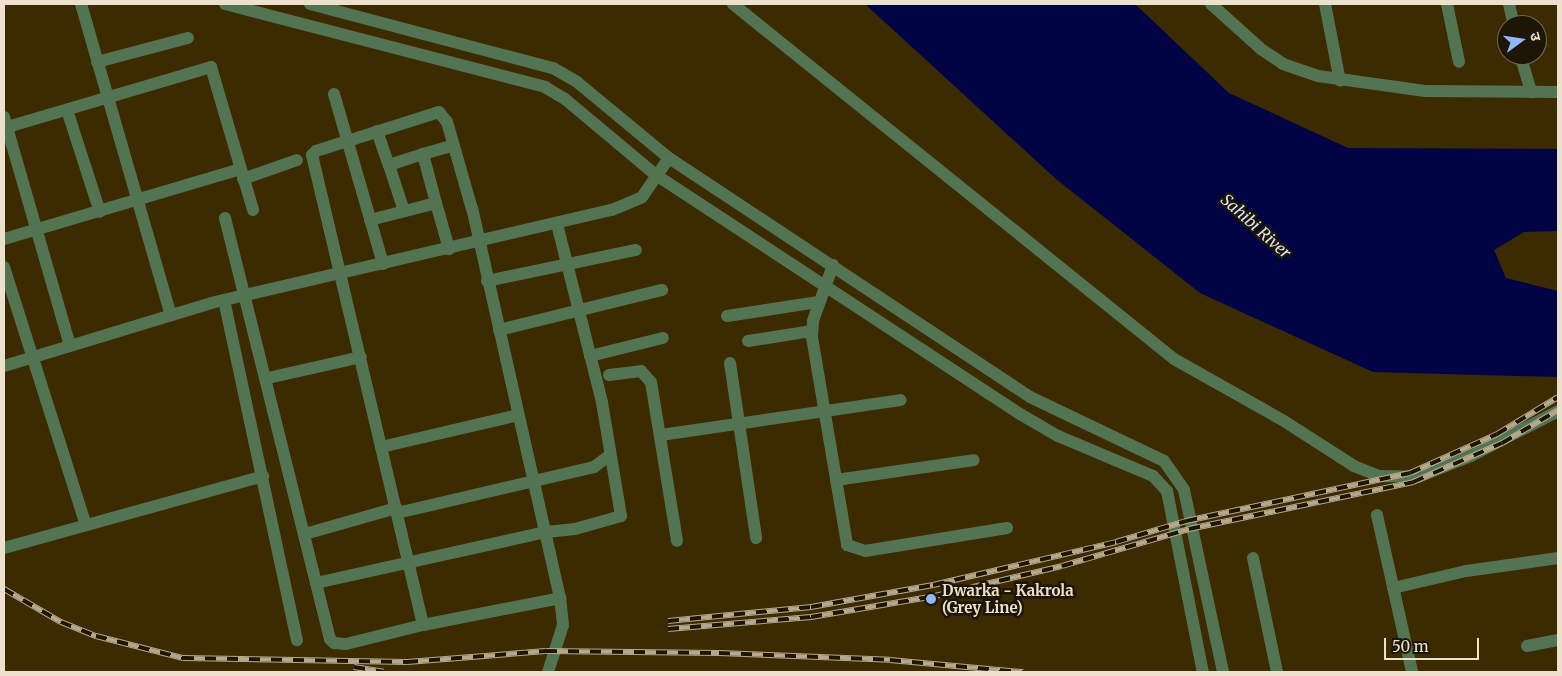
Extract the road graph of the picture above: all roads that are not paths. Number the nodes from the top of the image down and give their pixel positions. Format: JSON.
{"nodes":[{"id":1,"x":81,"y":4,"type":"edge"},
{"id":2,"x":225,"y":4,"type":"edge"},
{"id":3,"x":310,"y":4,"type":"edge"},
{"id":4,"x":734,"y":4,"type":"edge"},
{"id":5,"x":1211,"y":4,"type":"edge"},
{"id":6,"x":1324,"y":4,"type":"edge"},
{"id":7,"x":1447,"y":4,"type":"edge"},
{"id":8,"x":188,"y":38,"type":"dead end"},
{"id":9,"x":97,"y":62,"type":"junction"},
{"id":10,"x":1459,"y":62,"type":"dead end"},
{"id":11,"x":1523,"y":65,"type":"edge"},
{"id":12,"x":1340,"y":81,"type":"junction"},
{"id":13,"x":1531,"y":92,"type":"junction"},
{"id":14,"x":1558,"y":92,"type":"edge"},
{"id":15,"x":334,"y":94,"type":"dead end"},
{"id":16,"x":109,"y":99,"type":"junction"},
{"id":17,"x":67,"y":110,"type":"junction"},
{"id":18,"x":5,"y":124,"type":"edge"},
{"id":19,"x":377,"y":131,"type":"junction"},
{"id":20,"x":348,"y":140,"type":"junction"},
{"id":21,"x":454,"y":146,"type":"junction"},
{"id":22,"x":423,"y":154,"type":"junction"},
{"id":23,"x":669,"y":158,"type":"junction"},
{"id":24,"x":297,"y":160,"type":"dead end"},
{"id":25,"x":389,"y":165,"type":"junction"},
{"id":26,"x":242,"y":174,"type":"junction"},
{"id":27,"x":656,"y":175,"type":"junction"},
{"id":28,"x":138,"y":200,"type":"junction"},
{"id":29,"x":436,"y":203,"type":"junction"},
{"id":30,"x":252,"y":210,"type":"dead end"},
{"id":31,"x":404,"y":211,"type":"junction"},
{"id":32,"x":100,"y":212,"type":"junction"},
{"id":33,"x":225,"y":218,"type":"dead end"},
{"id":34,"x":370,"y":220,"type":"junction"},
{"id":35,"x":557,"y":224,"type":"junction"},
{"id":36,"x":37,"y":232,"type":"junction"},
{"id":37,"x":4,"y":239,"type":"edge"},
{"id":38,"x":478,"y":242,"type":"junction"},
{"id":39,"x":449,"y":249,"type":"junction"},
{"id":40,"x":636,"y":250,"type":"dead end"},
{"id":41,"x":383,"y":264,"type":"junction"},
{"id":42,"x":567,"y":264,"type":"junction"},
{"id":43,"x":833,"y":265,"type":"junction"},
{"id":44,"x":4,"y":267,"type":"edge"},
{"id":45,"x":342,"y":274,"type":"junction"},
{"id":46,"x":487,"y":281,"type":"junction"},
{"id":47,"x":823,"y":286,"type":"junction"},
{"id":48,"x":662,"y":290,"type":"dead end"},
{"id":49,"x":247,"y":295,"type":"junction"},
{"id":50,"x":224,"y":300,"type":"junction"},
{"id":51,"x":818,"y":302,"type":"junction"},
{"id":52,"x":579,"y":311,"type":"junction"},
{"id":53,"x":171,"y":315,"type":"junction"},
{"id":54,"x":727,"y":316,"type":"dead end"},
{"id":55,"x":499,"y":330,"type":"junction"},
{"id":56,"x":812,"y":331,"type":"junction"},
{"id":57,"x":662,"y":338,"type":"dead end"},
{"id":58,"x":748,"y":341,"type":"dead end"},
{"id":59,"x":70,"y":345,"type":"junction"},
{"id":60,"x":590,"y":356,"type":"junction"},
{"id":61,"x":31,"y":358,"type":"junction"},
{"id":62,"x":361,"y":358,"type":"junction"},
{"id":63,"x":730,"y":363,"type":"dead end"},
{"id":64,"x":4,"y":366,"type":"edge"},
{"id":65,"x":609,"y":375,"type":"dead end"},
{"id":66,"x":268,"y":378,"type":"junction"},
{"id":67,"x":900,"y":400,"type":"dead end"},
{"id":68,"x":824,"y":410,"type":"junction"},
{"id":69,"x":1558,"y":411,"type":"edge"},
{"id":70,"x":518,"y":415,"type":"junction"},
{"id":71,"x":739,"y":422,"type":"junction"},
{"id":72,"x":660,"y":435,"type":"junction"},
{"id":73,"x":381,"y":447,"type":"junction"},
{"id":74,"x":610,"y":455,"type":"junction"},
{"id":75,"x":974,"y":460,"type":"dead end"},
{"id":76,"x":263,"y":476,"type":"junction"},
{"id":77,"x":836,"y":480,"type":"junction"},
{"id":78,"x":534,"y":482,"type":"junction"},
{"id":79,"x":396,"y":510,"type":"junction"},
{"id":80,"x":1377,"y":515,"type":"dead end"},
{"id":81,"x":84,"y":522,"type":"junction"},
{"id":82,"x":1007,"y":528,"type":"dead end"},
{"id":83,"x":546,"y":532,"type":"junction"},
{"id":84,"x":305,"y":534,"type":"junction"},
{"id":85,"x":756,"y":538,"type":"dead end"},
{"id":86,"x":677,"y":541,"type":"dead end"},
{"id":87,"x":4,"y":548,"type":"edge"},
{"id":88,"x":1253,"y":558,"type":"dead end"},
{"id":89,"x":1558,"y":558,"type":"edge"},
{"id":90,"x":409,"y":564,"type":"junction"},
{"id":91,"x":1204,"y":580,"type":"junction"},
{"id":92,"x":316,"y":583,"type":"junction"},
{"id":93,"x":1185,"y":584,"type":"junction"},
{"id":94,"x":1393,"y":588,"type":"junction"},
{"id":95,"x":560,"y":598,"type":"junction"},
{"id":96,"x":423,"y":625,"type":"junction"},
{"id":97,"x":297,"y":640,"type":"dead end"},
{"id":98,"x":1558,"y":640,"type":"edge"},
{"id":99,"x":1527,"y":646,"type":"dead end"},
{"id":100,"x":548,"y":672,"type":"edge"},
{"id":101,"x":1203,"y":672,"type":"edge"},
{"id":102,"x":1223,"y":672,"type":"edge"},
{"id":103,"x":1277,"y":672,"type":"edge"},
{"id":104,"x":1412,"y":672,"type":"edge"}],
"edges":[{"from":1,"to":9,"type":"street"},
{"from":2,"to":27,"type":"street"},
{"from":3,"to":23,"type":"street"},
{"from":4,"to":69,"type":"street"},
{"from":5,"to":12,"type":"street"},
{"from":6,"to":12,"type":"street"},
{"from":7,"to":10,"type":"street"},
{"from":8,"to":9,"type":"street"},
{"from":9,"to":16,"type":"street"},
{"from":11,"to":13,"type":"street"},
{"from":12,"to":13,"type":"street"},
{"from":13,"to":14,"type":"street"},
{"from":15,"to":20,"type":"street"},
{"from":16,"to":17,"type":"street"},
{"from":16,"to":26,"type":"street"},
{"from":16,"to":28,"type":"street"},
{"from":17,"to":18,"type":"street"},
{"from":17,"to":32,"type":"street"},
{"from":18,"to":36,"type":"street"},
{"from":19,"to":20,"type":"street"},
{"from":19,"to":21,"type":"street"},
{"from":19,"to":25,"type":"street"},
{"from":20,"to":34,"type":"street"},
{"from":20,"to":45,"type":"street"},
{"from":21,"to":22,"type":"street"},
{"from":21,"to":38,"type":"street"},
{"from":22,"to":25,"type":"street"},
{"from":22,"to":29,"type":"street"},
{"from":23,"to":27,"type":"street"},
{"from":23,"to":43,"type":"street"},
{"from":24,"to":26,"type":"street"},
{"from":25,"to":31,"type":"street"},
{"from":26,"to":28,"type":"street"},
{"from":26,"to":30,"type":"street"},
{"from":27,"to":35,"type":"street"},
{"from":27,"to":47,"type":"street"},
{"from":28,"to":32,"type":"street"},
{"from":28,"to":53,"type":"street"},
{"from":29,"to":31,"type":"street"},
{"from":29,"to":39,"type":"street"},
{"from":31,"to":34,"type":"street"},
{"from":32,"to":36,"type":"street"},
{"from":33,"to":49,"type":"street"},
{"from":34,"to":41,"type":"street"},
{"from":35,"to":38,"type":"street"},
{"from":35,"to":42,"type":"street"},
{"from":36,"to":37,"type":"street"},
{"from":36,"to":59,"type":"street"},
{"from":38,"to":39,"type":"street"},
{"from":38,"to":46,"type":"street"},
{"from":39,"to":41,"type":"street"},
{"from":40,"to":42,"type":"street"},
{"from":41,"to":45,"type":"street"},
{"from":42,"to":46,"type":"street"},
{"from":42,"to":52,"type":"street"},
{"from":43,"to":47,"type":"street"},
{"from":43,"to":91,"type":"street"},
{"from":44,"to":61,"type":"street"},
{"from":45,"to":49,"type":"street"},
{"from":45,"to":62,"type":"street"},
{"from":46,"to":55,"type":"street"},
{"from":47,"to":51,"type":"street"},
{"from":47,"to":93,"type":"street"},
{"from":48,"to":52,"type":"street"},
{"from":49,"to":50,"type":"street"},
{"from":49,"to":66,"type":"street"},
{"from":50,"to":53,"type":"street"},
{"from":50,"to":76,"type":"street"},
{"from":51,"to":54,"type":"street"},
{"from":51,"to":56,"type":"street"},
{"from":52,"to":55,"type":"street"},
{"from":52,"to":60,"type":"street"},
{"from":53,"to":59,"type":"street"},
{"from":55,"to":70,"type":"street"},
{"from":56,"to":58,"type":"street"},
{"from":56,"to":68,"type":"street"},
{"from":57,"to":60,"type":"street"},
{"from":59,"to":61,"type":"street"},
{"from":60,"to":74,"type":"street"},
{"from":61,"to":64,"type":"street"},
{"from":61,"to":81,"type":"street"},
{"from":62,"to":66,"type":"street"},
{"from":62,"to":73,"type":"street"},
{"from":63,"to":71,"type":"street"},
{"from":65,"to":72,"type":"street"},
{"from":66,"to":84,"type":"street"},
{"from":67,"to":68,"type":"street"},
{"from":68,"to":71,"type":"street"},
{"from":68,"to":77,"type":"street"},
{"from":70,"to":73,"type":"street"},
{"from":70,"to":78,"type":"street"},
{"from":71,"to":72,"type":"street"},
{"from":71,"to":85,"type":"street"},
{"from":72,"to":86,"type":"street"},
{"from":73,"to":79,"type":"street"},
{"from":74,"to":78,"type":"street"},
{"from":74,"to":83,"type":"street"},
{"from":75,"to":77,"type":"street"},
{"from":76,"to":81,"type":"street"},
{"from":76,"to":97,"type":"street"},
{"from":77,"to":82,"type":"street"},
{"from":78,"to":79,"type":"street"},
{"from":78,"to":83,"type":"street"},
{"from":79,"to":84,"type":"street"},
{"from":79,"to":90,"type":"street"},
{"from":80,"to":94,"type":"street"},
{"from":81,"to":87,"type":"street"},
{"from":83,"to":90,"type":"street"},
{"from":83,"to":95,"type":"street"},
{"from":84,"to":92,"type":"street"},
{"from":88,"to":103,"type":"street"},
{"from":89,"to":94,"type":"street"},
{"from":90,"to":92,"type":"street"},
{"from":90,"to":96,"type":"street"},
{"from":91,"to":93,"type":"street"},
{"from":91,"to":102,"type":"street"},
{"from":92,"to":96,"type":"street"},
{"from":93,"to":101,"type":"street"},
{"from":94,"to":104,"type":"street"},
{"from":95,"to":96,"type":"street"},
{"from":95,"to":100,"type":"street"},
{"from":98,"to":99,"type":"street"}]}
